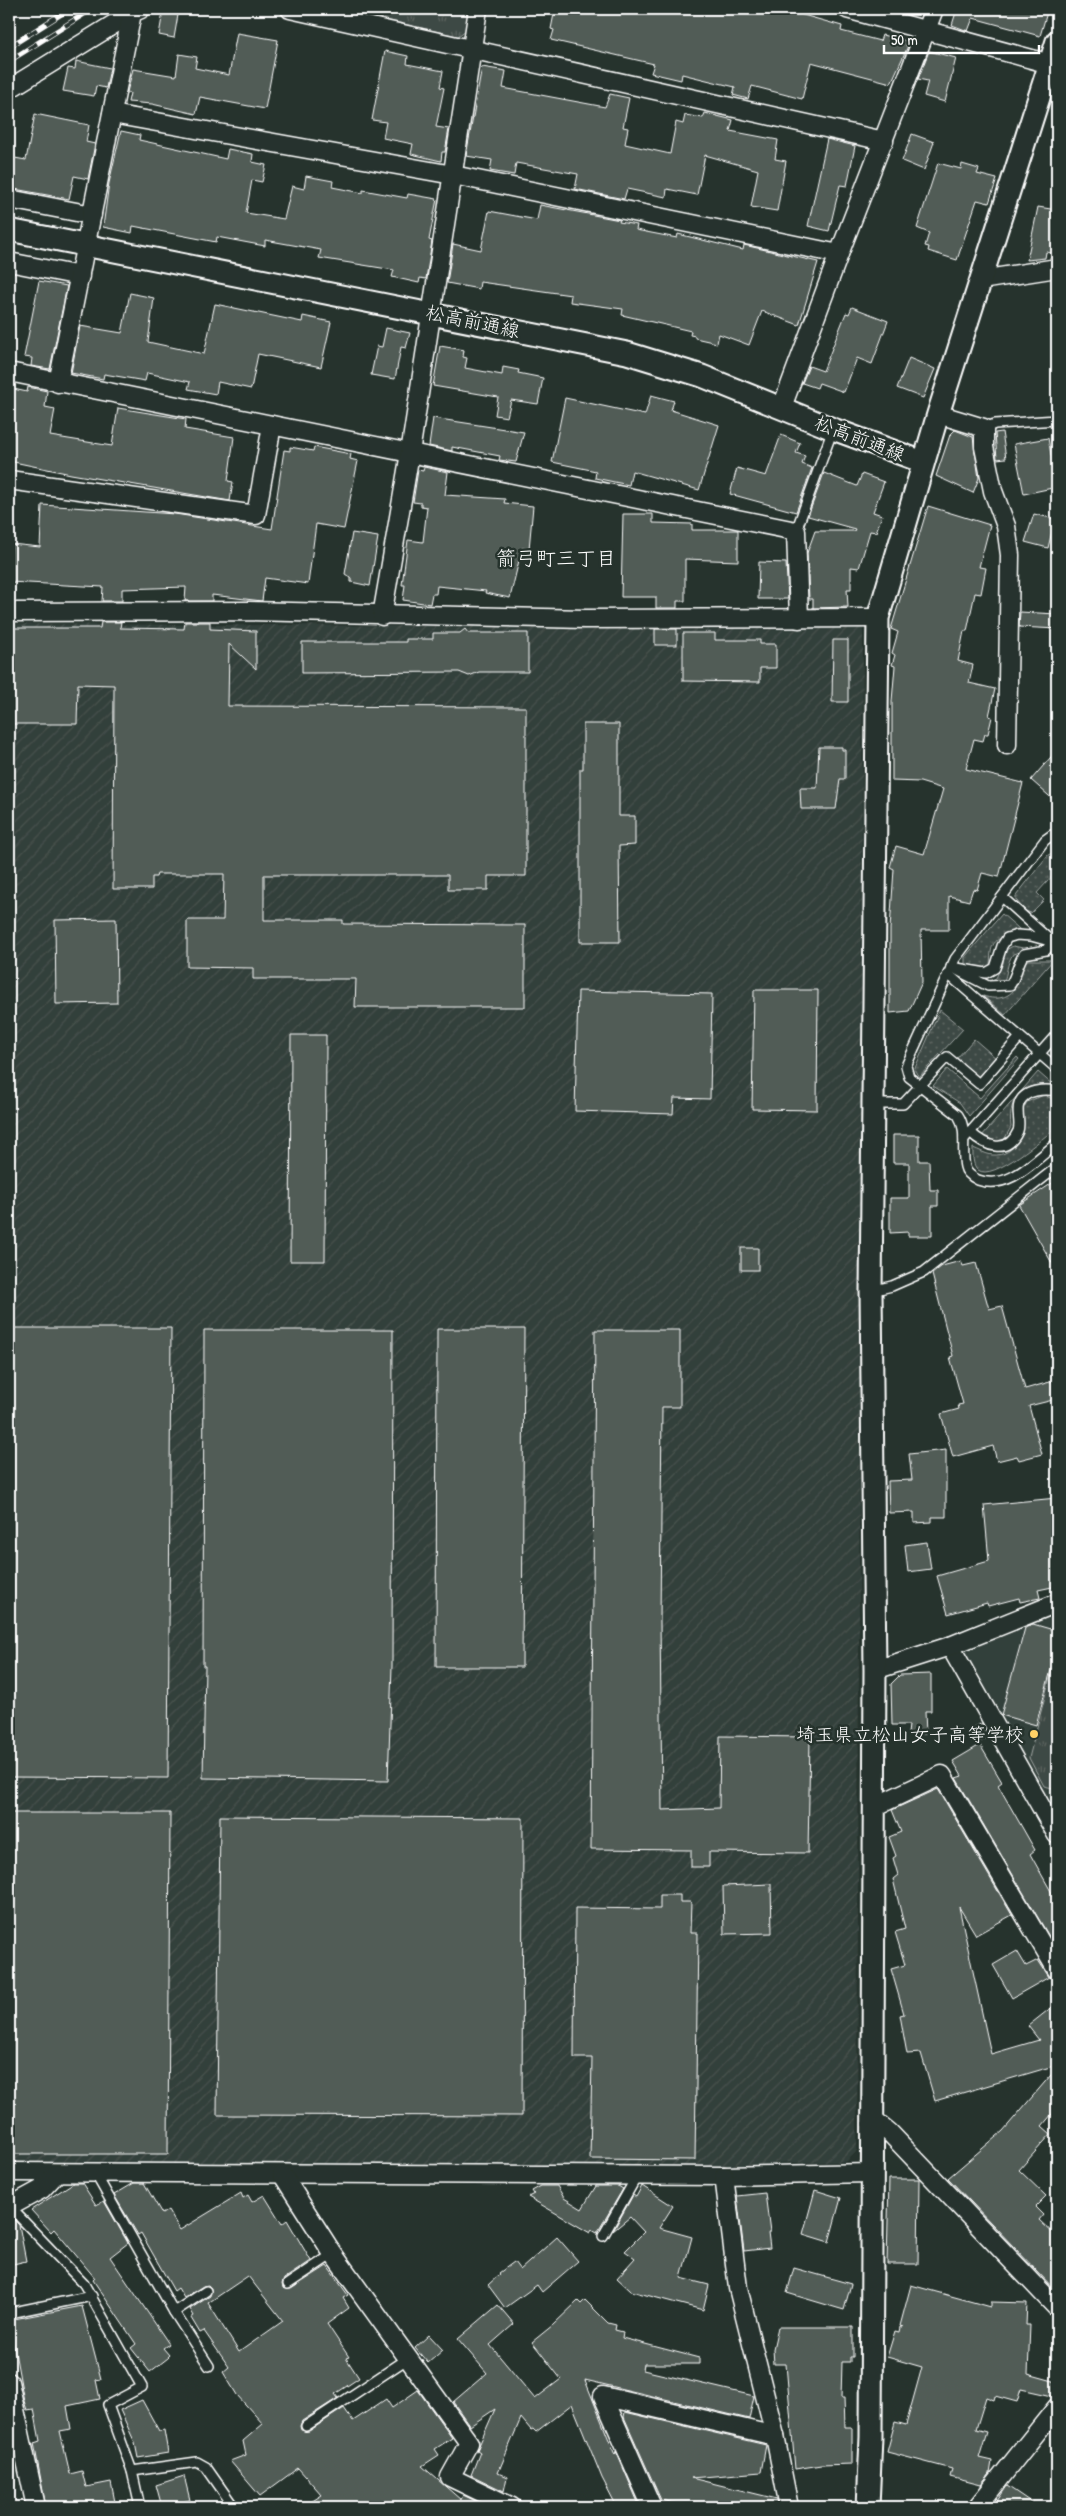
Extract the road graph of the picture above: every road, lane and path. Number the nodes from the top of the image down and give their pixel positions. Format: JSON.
{"nodes":[{"id":1,"x":290,"y":9,"type":"edge"},
{"id":2,"x":478,"y":9,"type":"edge"},
{"id":3,"x":847,"y":9,"type":"edge"},
{"id":4,"x":934,"y":9,"type":"edge"},
{"id":5,"x":137,"y":11,"type":"edge"},
{"id":6,"x":926,"y":31,"type":"junction"},
{"id":7,"x":1057,"y":41,"type":"edge"},
{"id":8,"x":472,"y":48,"type":"junction"},
{"id":9,"x":1050,"y":64,"type":"junction"},
{"id":10,"x":9,"y":89,"type":"edge"},
{"id":11,"x":112,"y":114,"type":"junction"},
{"id":12,"x":884,"y":141,"type":"junction"},
{"id":13,"x":452,"y":175,"type":"junction"},
{"id":14,"x":9,"y":199,"type":"edge"},
{"id":15,"x":92,"y":215,"type":"junction"},
{"id":16,"x":9,"y":230,"type":"edge"},
{"id":17,"x":86,"y":245,"type":"junction"},
{"id":18,"x":839,"y":254,"type":"junction"},
{"id":19,"x":9,"y":262,"type":"edge"},
{"id":20,"x":1057,"y":268,"type":"edge"},
{"id":21,"x":80,"y":276,"type":"junction"},
{"id":22,"x":981,"y":280,"type":"junction"},
{"id":23,"x":432,"y":313,"type":"junction"},
{"id":24,"x":9,"y":372,"type":"edge"},
{"id":25,"x":58,"y":383,"type":"junction"},
{"id":26,"x":782,"y":407,"type":"junction"},
{"id":27,"x":938,"y":414,"type":"junction"},
{"id":28,"x":1057,"y":420,"type":"edge"},
{"id":29,"x":272,"y":425,"type":"junction"},
{"id":30,"x":984,"y":428,"type":"junction"},
{"id":31,"x":833,"y":429,"type":"junction"},
{"id":32,"x":410,"y":453,"type":"junction"},
{"id":33,"x":924,"y":462,"type":"junction"},
{"id":34,"x":9,"y":480,"type":"edge"},
{"id":35,"x":796,"y":531,"type":"junction"},
{"id":36,"x":9,"y":612,"type":"edge"},
{"id":37,"x":382,"y":616,"type":"junction"},
{"id":38,"x":878,"y":618,"type":"junction"},
{"id":39,"x":799,"y":619,"type":"junction"},
{"id":40,"x":1007,"y":745,"type":"dead end"},
{"id":41,"x":1057,"y":836,"type":"edge"},
{"id":42,"x":1002,"y":897,"type":"junction"},
{"id":43,"x":1056,"y":942,"type":"edge"},
{"id":44,"x":949,"y":970,"type":"junction"},
{"id":45,"x":1057,"y":1034,"type":"edge"},
{"id":46,"x":1020,"y":1037,"type":"junction"},
{"id":47,"x":1040,"y":1054,"type":"junction"},
{"id":48,"x":1057,"y":1069,"type":"edge"},
{"id":49,"x":920,"y":1088,"type":"junction"},
{"id":50,"x":1057,"y":1091,"type":"edge"},
{"id":51,"x":873,"y":1104,"type":"junction"},
{"id":52,"x":967,"y":1136,"type":"junction"},
{"id":53,"x":1057,"y":1143,"type":"edge"},
{"id":54,"x":1057,"y":1167,"type":"edge"},
{"id":55,"x":871,"y":1291,"type":"junction"},
{"id":56,"x":1057,"y":1603,"type":"edge"},
{"id":57,"x":950,"y":1646,"type":"junction"},
{"id":58,"x":875,"y":1670,"type":"junction"},
{"id":59,"x":874,"y":1807,"type":"junction"},
{"id":60,"x":1057,"y":1835,"type":"edge"},
{"id":61,"x":1057,"y":1970,"type":"edge"},
{"id":62,"x":872,"y":2118,"type":"junction"},
{"id":63,"x":9,"y":2172,"type":"edge"},
{"id":64,"x":94,"y":2172,"type":"junction"},
{"id":65,"x":57,"y":2173,"type":"junction"},
{"id":66,"x":872,"y":2173,"type":"junction"},
{"id":67,"x":282,"y":2174,"type":"junction"},
{"id":68,"x":637,"y":2176,"type":"junction"},
{"id":69,"x":724,"y":2176,"type":"junction"},
{"id":70,"x":9,"y":2207,"type":"edge"},
{"id":71,"x":604,"y":2236,"type":"dead end"},
{"id":72,"x":333,"y":2254,"type":"junction"},
{"id":73,"x":288,"y":2284,"type":"dead end"},
{"id":74,"x":206,"y":2291,"type":"dead end"},
{"id":75,"x":92,"y":2296,"type":"junction"},
{"id":76,"x":1057,"y":2308,"type":"edge"},
{"id":77,"x":174,"y":2312,"type":"junction"},
{"id":78,"x":9,"y":2313,"type":"edge"},
{"id":79,"x":407,"y":2359,"type":"junction"},
{"id":80,"x":209,"y":2366,"type":"dead end"},
{"id":81,"x":9,"y":2382,"type":"edge"},
{"id":82,"x":1057,"y":2407,"type":"edge"},
{"id":83,"x":306,"y":2426,"type":"dead end"},
{"id":84,"x":776,"y":2436,"type":"junction"},
{"id":85,"x":132,"y":2471,"type":"junction"},
{"id":86,"x":36,"y":2507,"type":"edge"},
{"id":87,"x":140,"y":2507,"type":"edge"},
{"id":88,"x":234,"y":2507,"type":"edge"},
{"id":89,"x":512,"y":2507,"type":"edge"},
{"id":90,"x":652,"y":2507,"type":"edge"},
{"id":91,"x":789,"y":2507,"type":"edge"},
{"id":92,"x":868,"y":2507,"type":"edge"},
{"id":93,"x":977,"y":2507,"type":"edge"}],
"edges":[{"from":1,"to":8,"type":"street"},
{"from":2,"to":8,"type":"street"},
{"from":3,"to":6,"type":"street"},
{"from":4,"to":6,"type":"street"},
{"from":5,"to":10,"type":"street"},
{"from":5,"to":11,"type":"street"},
{"from":6,"to":9,"type":"street"},
{"from":6,"to":12,"type":"street"},
{"from":7,"to":9,"type":"street"},
{"from":8,"to":12,"type":"street"},
{"from":8,"to":13,"type":"street"},
{"from":9,"to":22,"type":"street"},
{"from":11,"to":13,"type":"street"},
{"from":11,"to":15,"type":"street"},
{"from":12,"to":18,"type":"street"},
{"from":13,"to":18,"type":"street"},
{"from":13,"to":23,"type":"street"},
{"from":14,"to":15,"type":"street"},
{"from":15,"to":17,"type":"street"},
{"from":16,"to":17,"type":"street","name":"松高前通線"},
{"from":17,"to":21,"type":"street"},
{"from":17,"to":23,"type":"street","name":"松高前通線"},
{"from":18,"to":26,"type":"street"},
{"from":19,"to":21,"type":"street"},
{"from":20,"to":22,"type":"street"},
{"from":21,"to":25,"type":"street"},
{"from":22,"to":27,"type":"street"},
{"from":23,"to":26,"type":"street","name":"松高前通線"},
{"from":23,"to":32,"type":"street"},
{"from":24,"to":25,"type":"street"},
{"from":25,"to":29,"type":"street"},
{"from":26,"to":31,"type":"street","name":"松高前通線"},
{"from":27,"to":30,"type":"street"},
{"from":27,"to":33,"type":"street"},
{"from":28,"to":30,"type":"lane"},
{"from":29,"to":32,"type":"street"},
{"from":29,"to":34,"type":"street"},
{"from":30,"to":40,"type":"street"},
{"from":31,"to":33,"type":"street","name":"松高前通線"},
{"from":31,"to":35,"type":"lane"},
{"from":32,"to":35,"type":"street"},
{"from":32,"to":37,"type":"street"},
{"from":33,"to":38,"type":"street"},
{"from":35,"to":39,"type":"street"},
{"from":36,"to":37,"type":"street"},
{"from":37,"to":39,"type":"street"},
{"from":38,"to":39,"type":"street"},
{"from":38,"to":51,"type":"street"},
{"from":41,"to":42,"type":"lane"},
{"from":42,"to":43,"type":"lane"},
{"from":42,"to":44,"type":"lane"},
{"from":43,"to":44,"type":"lane"},
{"from":43,"to":44,"type":"lane"},
{"from":44,"to":46,"type":"lane"},
{"from":44,"to":49,"type":"lane"},
{"from":45,"to":47,"type":"lane"},
{"from":46,"to":47,"type":"lane"},
{"from":46,"to":49,"type":"lane"},
{"from":47,"to":48,"type":"lane"},
{"from":47,"to":52,"type":"lane"},
{"from":49,"to":51,"type":"lane"},
{"from":49,"to":52,"type":"lane"},
{"from":50,"to":52,"type":"lane"},
{"from":51,"to":55,"type":"street"},
{"from":52,"to":53,"type":"lane"},
{"from":54,"to":55,"type":"lane"},
{"from":55,"to":58,"type":"street"},
{"from":56,"to":57,"type":"street"},
{"from":57,"to":58,"type":"street"},
{"from":57,"to":60,"type":"street"},
{"from":58,"to":59,"type":"street"},
{"from":59,"to":61,"type":"street"},
{"from":59,"to":62,"type":"street"},
{"from":62,"to":66,"type":"street"},
{"from":62,"to":76,"type":"street"},
{"from":63,"to":65,"type":"street"},
{"from":64,"to":65,"type":"street"},
{"from":64,"to":67,"type":"street"},
{"from":64,"to":77,"type":"lane"},
{"from":65,"to":70,"type":"street"},
{"from":66,"to":69,"type":"street"},
{"from":66,"to":92,"type":"street"},
{"from":67,"to":68,"type":"street"},
{"from":67,"to":72,"type":"street"},
{"from":68,"to":69,"type":"street"},
{"from":68,"to":71,"type":"lane"},
{"from":69,"to":84,"type":"street"},
{"from":70,"to":75,"type":"lane"},
{"from":72,"to":73,"type":"lane"},
{"from":72,"to":79,"type":"street"},
{"from":74,"to":77,"type":"lane"},
{"from":75,"to":78,"type":"lane"},
{"from":75,"to":85,"type":"lane"},
{"from":77,"to":80,"type":"lane"},
{"from":79,"to":83,"type":"lane"},
{"from":79,"to":89,"type":"street"},
{"from":81,"to":86,"type":"street"},
{"from":82,"to":93,"type":"street"},
{"from":84,"to":90,"type":"street"},
{"from":84,"to":91,"type":"street"},
{"from":85,"to":87,"type":"lane"},
{"from":85,"to":88,"type":"lane"}]}
